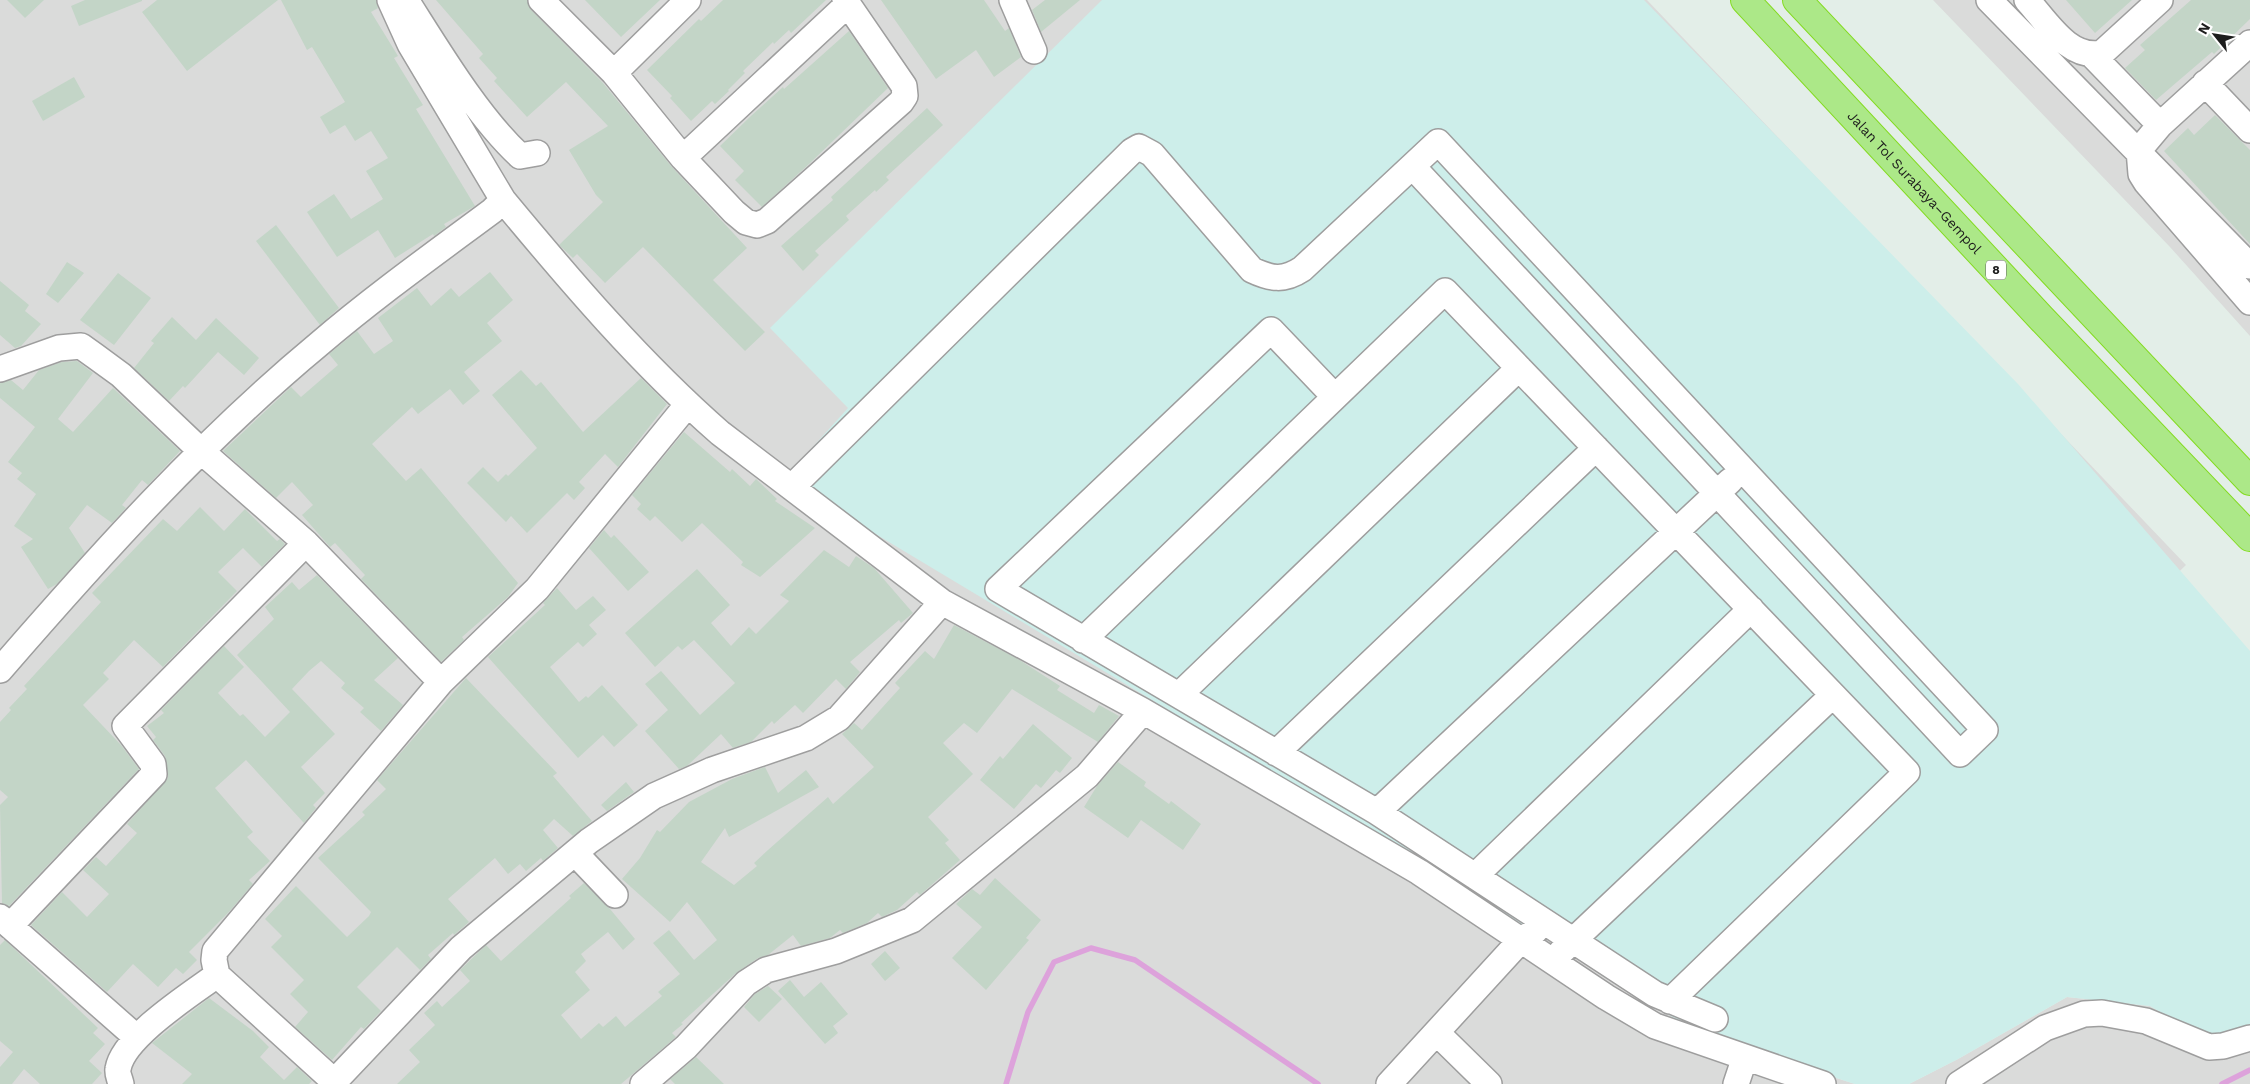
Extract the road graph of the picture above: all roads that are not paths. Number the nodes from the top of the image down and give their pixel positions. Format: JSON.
{"nodes":[{"id":1,"x":390,"y":0,"type":"edge"},
{"id":2,"x":406,"y":0,"type":"edge"},
{"id":3,"x":541,"y":0,"type":"edge"},
{"id":4,"x":688,"y":0,"type":"edge"},
{"id":5,"x":1012,"y":0,"type":"edge"},
{"id":6,"x":1745,"y":0,"type":"edge"},
{"id":7,"x":1797,"y":0,"type":"edge"},
{"id":8,"x":1990,"y":0,"type":"edge"},
{"id":9,"x":2027,"y":0,"type":"edge"},
{"id":10,"x":2160,"y":0,"type":"edge"},
{"id":11,"x":847,"y":2,"type":"edge"},
{"id":12,"x":2250,"y":43,"type":"edge"},
{"id":13,"x":1034,"y":50,"type":"dead end"},
{"id":14,"x":2092,"y":55,"type":"junction"},
{"id":15,"x":614,"y":73,"type":"junction"},
{"id":16,"x":2205,"y":83,"type":"junction"},
{"id":17,"x":2160,"y":125,"type":"junction"},
{"id":18,"x":2250,"y":130,"type":"edge"},
{"id":19,"x":2139,"y":150,"type":"junction"},
{"id":20,"x":537,"y":153,"type":"dead end"},
{"id":21,"x":683,"y":158,"type":"junction"},
{"id":22,"x":1413,"y":167,"type":"junction"},
{"id":23,"x":502,"y":200,"type":"junction"},
{"id":24,"x":2250,"y":266,"type":"edge"},
{"id":25,"x":2250,"y":302,"type":"edge"},
{"id":26,"x":1519,"y":368,"type":"junction"},
{"id":27,"x":0,"y":369,"type":"edge"},
{"id":28,"x":1335,"y":397,"type":"junction"},
{"id":29,"x":688,"y":404,"type":"junction"},
{"id":30,"x":1596,"y":448,"type":"junction"},
{"id":31,"x":201,"y":451,"type":"junction"},
{"id":32,"x":1742,"y":469,"type":"junction"},
{"id":33,"x":2250,"y":481,"type":"edge"},
{"id":34,"x":792,"y":487,"type":"junction"},
{"id":35,"x":1717,"y":493,"type":"junction"},
{"id":36,"x":1676,"y":532,"type":"junction"},
{"id":37,"x":2250,"y":537,"type":"edge"},
{"id":38,"x":306,"y":543,"type":"junction"},
{"id":39,"x":942,"y":602,"type":"junction"},
{"id":40,"x":1751,"y":610,"type":"junction"},
{"id":41,"x":1083,"y":640,"type":"junction"},
{"id":42,"x":0,"y":670,"type":"edge"},
{"id":43,"x":441,"y":682,"type":"junction"},
{"id":44,"x":1833,"y":695,"type":"junction"},
{"id":45,"x":1178,"y":696,"type":"junction"},
{"id":46,"x":1143,"y":711,"type":"junction"},
{"id":47,"x":1276,"y":753,"type":"junction"},
{"id":48,"x":1377,"y":812,"type":"junction"},
{"id":49,"x":575,"y":853,"type":"junction"},
{"id":50,"x":1475,"y":876,"type":"junction"},
{"id":51,"x":614,"y":895,"type":"dead end"},
{"id":52,"x":5,"y":921,"type":"edge"},
{"id":53,"x":1547,"y":923,"type":"junction"},
{"id":54,"x":1521,"y":940,"type":"junction"},
{"id":55,"x":1573,"y":940,"type":"junction"},
{"id":56,"x":1552,"y":960,"type":"junction"},
{"id":57,"x":217,"y":974,"type":"junction"},
{"id":58,"x":1670,"y":1001,"type":"junction"},
{"id":59,"x":1715,"y":1019,"type":"dead end"},
{"id":60,"x":1437,"y":1033,"type":"junction"},
{"id":61,"x":136,"y":1037,"type":"junction"},
{"id":62,"x":2250,"y":1038,"type":"edge"},
{"id":63,"x":1745,"y":1057,"type":"junction"},
{"id":64,"x":336,"y":1083,"type":"edge"},
{"id":65,"x":121,"y":1084,"type":"edge"},
{"id":66,"x":643,"y":1084,"type":"edge"},
{"id":67,"x":1389,"y":1084,"type":"edge"},
{"id":68,"x":1489,"y":1084,"type":"edge"},
{"id":69,"x":1736,"y":1084,"type":"edge"},
{"id":70,"x":1823,"y":1084,"type":"edge"},
{"id":71,"x":1959,"y":1084,"type":"edge"}],
"edges":[{"from":1,"to":23,"type":"street"},
{"from":2,"to":20,"type":"street"},
{"from":3,"to":15,"type":"street"},
{"from":4,"to":15,"type":"street"},
{"from":5,"to":13,"type":"street"},
{"from":6,"to":37,"type":"highway","name":"Jalan Tol Surabaya–Gempol","number":"8"},
{"from":7,"to":33,"type":"highway"},
{"from":8,"to":19,"type":"street"},
{"from":9,"to":14,"type":"street"},
{"from":10,"to":14,"type":"street"},
{"from":11,"to":21,"type":"street"},
{"from":11,"to":21,"type":"street"},
{"from":12,"to":16,"type":"street"},
{"from":14,"to":17,"type":"street"},
{"from":15,"to":21,"type":"street"},
{"from":16,"to":17,"type":"street"},
{"from":16,"to":18,"type":"street"},
{"from":17,"to":19,"type":"street"},
{"from":19,"to":24,"type":"street"},
{"from":19,"to":25,"type":"street"},
{"from":22,"to":32,"type":"street"},
{"from":22,"to":34,"type":"street"},
{"from":22,"to":35,"type":"street"},
{"from":23,"to":29,"type":"street"},
{"from":23,"to":31,"type":"street"},
{"from":26,"to":28,"type":"street"},
{"from":26,"to":30,"type":"street"},
{"from":26,"to":45,"type":"street"},
{"from":27,"to":31,"type":"street"},
{"from":28,"to":41,"type":"street"},
{"from":28,"to":41,"type":"street"},
{"from":29,"to":34,"type":"street"},
{"from":29,"to":43,"type":"street"},
{"from":30,"to":36,"type":"street"},
{"from":30,"to":47,"type":"street"},
{"from":31,"to":38,"type":"street"},
{"from":31,"to":42,"type":"street"},
{"from":32,"to":35,"type":"street"},
{"from":32,"to":35,"type":"street"},
{"from":34,"to":39,"type":"street"},
{"from":35,"to":36,"type":"street"},
{"from":36,"to":40,"type":"street"},
{"from":36,"to":48,"type":"street"},
{"from":38,"to":43,"type":"street"},
{"from":38,"to":52,"type":"street"},
{"from":39,"to":46,"type":"street"},
{"from":39,"to":49,"type":"street"},
{"from":40,"to":44,"type":"street"},
{"from":40,"to":50,"type":"street"},
{"from":41,"to":45,"type":"street"},
{"from":43,"to":57,"type":"street"},
{"from":44,"to":55,"type":"street"},
{"from":44,"to":58,"type":"street"},
{"from":45,"to":47,"type":"street"},
{"from":46,"to":54,"type":"street"},
{"from":46,"to":66,"type":"street"},
{"from":47,"to":48,"type":"street"},
{"from":48,"to":50,"type":"street"},
{"from":49,"to":51,"type":"street"},
{"from":49,"to":64,"type":"street"},
{"from":50,"to":53,"type":"street"},
{"from":52,"to":61,"type":"street"},
{"from":53,"to":54,"type":"street"},
{"from":53,"to":55,"type":"street"},
{"from":54,"to":56,"type":"street"},
{"from":54,"to":60,"type":"street"},
{"from":55,"to":56,"type":"street"},
{"from":55,"to":58,"type":"street"},
{"from":56,"to":63,"type":"street"},
{"from":57,"to":61,"type":"street"},
{"from":57,"to":64,"type":"street"},
{"from":58,"to":59,"type":"street"},
{"from":60,"to":67,"type":"street"},
{"from":60,"to":68,"type":"street"},
{"from":61,"to":65,"type":"street"},
{"from":62,"to":71,"type":"street"},
{"from":63,"to":69,"type":"street"},
{"from":63,"to":70,"type":"street"}]}
